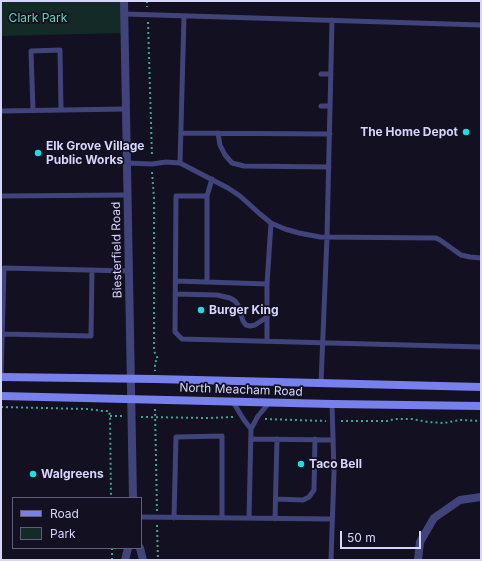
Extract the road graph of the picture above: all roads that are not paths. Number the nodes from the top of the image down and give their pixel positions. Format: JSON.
{"nodes":[{"id":1,"x":124,"y":1,"type":"edge"},
{"id":2,"x":125,"y":14,"type":"junction"},
{"id":3,"x":184,"y":16,"type":"junction"},
{"id":4,"x":332,"y":20,"type":"junction"},
{"id":5,"x":481,"y":25,"type":"edge"},
{"id":6,"x":321,"y":74,"type":"dead end"},
{"id":7,"x":331,"y":74,"type":"junction"},
{"id":8,"x":321,"y":106,"type":"dead end"},
{"id":9,"x":330,"y":106,"type":"junction"},
{"id":10,"x":126,"y":109,"type":"junction"},
{"id":11,"x":33,"y":110,"type":"junction"},
{"id":12,"x":61,"y":110,"type":"junction"},
{"id":13,"x":1,"y":111,"type":"edge"},
{"id":14,"x":181,"y":133,"type":"junction"},
{"id":15,"x":218,"y":133,"type":"junction"},
{"id":16,"x":330,"y":134,"type":"junction"},
{"id":17,"x":127,"y":162,"type":"junction"},
{"id":18,"x":180,"y":163,"type":"junction"},
{"id":19,"x":329,"y":167,"type":"junction"},
{"id":20,"x":212,"y":179,"type":"junction"},
{"id":21,"x":128,"y":195,"type":"junction"},
{"id":22,"x":1,"y":196,"type":"edge"},
{"id":23,"x":207,"y":196,"type":"junction"},
{"id":24,"x":271,"y":223,"type":"junction"},
{"id":25,"x":327,"y":237,"type":"junction"},
{"id":26,"x":481,"y":258,"type":"edge"},
{"id":27,"x":92,"y":270,"type":"junction"},
{"id":28,"x":130,"y":271,"type":"junction"},
{"id":29,"x":176,"y":281,"type":"junction"},
{"id":30,"x":207,"y":282,"type":"junction"},
{"id":31,"x":267,"y":284,"type":"junction"},
{"id":32,"x":175,"y":294,"type":"junction"},
{"id":33,"x":267,"y":317,"type":"junction"},
{"id":34,"x":2,"y":334,"type":"junction"},
{"id":35,"x":267,"y":341,"type":"junction"},
{"id":36,"x":323,"y":343,"type":"junction"},
{"id":37,"x":481,"y":347,"type":"edge"},
{"id":38,"x":1,"y":377,"type":"edge"},
{"id":39,"x":131,"y":379,"type":"junction"},
{"id":40,"x":321,"y":382,"type":"junction"},
{"id":41,"x":481,"y":387,"type":"edge"},
{"id":42,"x":1,"y":396,"type":"edge"},
{"id":43,"x":132,"y":399,"type":"junction"},
{"id":44,"x":233,"y":402,"type":"junction"},
{"id":45,"x":269,"y":403,"type":"junction"},
{"id":46,"x":332,"y":404,"type":"junction"},
{"id":47,"x":481,"y":406,"type":"edge"},
{"id":48,"x":251,"y":429,"type":"junction"},
{"id":49,"x":251,"y":439,"type":"junction"},
{"id":50,"x":277,"y":439,"type":"junction"},
{"id":51,"x":315,"y":439,"type":"junction"},
{"id":52,"x":333,"y":440,"type":"junction"},
{"id":53,"x":133,"y":497,"type":"edge"},
{"id":54,"x":481,"y":497,"type":"edge"},
{"id":55,"x":276,"y":499,"type":"junction"},
{"id":56,"x":142,"y":517,"type":"edge"},
{"id":57,"x":174,"y":518,"type":"junction"},
{"id":58,"x":222,"y":518,"type":"junction"},
{"id":59,"x":249,"y":518,"type":"junction"},
{"id":60,"x":275,"y":519,"type":"junction"},
{"id":61,"x":332,"y":519,"type":"junction"},
{"id":62,"x":128,"y":549,"type":"edge"},
{"id":63,"x":140,"y":549,"type":"edge"},
{"id":64,"x":125,"y":560,"type":"edge"},
{"id":65,"x":143,"y":560,"type":"edge"},
{"id":66,"x":331,"y":560,"type":"edge"},
{"id":67,"x":418,"y":560,"type":"edge"}],
"edges":[{"from":1,"to":2,"type":"street","name":"Biesterfield Road"},
{"from":2,"to":3,"type":"lane"},
{"from":2,"to":10,"type":"street","name":"Biesterfield Road"},
{"from":3,"to":4,"type":"lane"},
{"from":3,"to":14,"type":"lane"},
{"from":4,"to":5,"type":"lane"},
{"from":4,"to":7,"type":"lane"},
{"from":6,"to":7,"type":"lane"},
{"from":7,"to":9,"type":"lane"},
{"from":8,"to":9,"type":"lane"},
{"from":9,"to":16,"type":"lane"},
{"from":10,"to":12,"type":"lane"},
{"from":10,"to":17,"type":"street","name":"Biesterfield Road"},
{"from":11,"to":12,"type":"lane"},
{"from":11,"to":12,"type":"lane"},
{"from":11,"to":13,"type":"lane"},
{"from":14,"to":15,"type":"lane"},
{"from":14,"to":18,"type":"lane"},
{"from":15,"to":16,"type":"lane"},
{"from":15,"to":19,"type":"lane"},
{"from":16,"to":19,"type":"lane"},
{"from":17,"to":18,"type":"lane"},
{"from":17,"to":21,"type":"street","name":"Biesterfield Road"},
{"from":18,"to":20,"type":"lane"},
{"from":19,"to":25,"type":"lane"},
{"from":20,"to":23,"type":"lane"},
{"from":20,"to":24,"type":"lane"},
{"from":21,"to":22,"type":"lane"},
{"from":21,"to":28,"type":"street","name":"Biesterfield Road"},
{"from":23,"to":29,"type":"lane"},
{"from":23,"to":30,"type":"lane"},
{"from":24,"to":25,"type":"lane"},
{"from":24,"to":31,"type":"lane"},
{"from":25,"to":26,"type":"lane"},
{"from":25,"to":36,"type":"lane"},
{"from":27,"to":28,"type":"lane"},
{"from":27,"to":34,"type":"lane"},
{"from":27,"to":34,"type":"lane"},
{"from":28,"to":39,"type":"street","name":"Biesterfield Road"},
{"from":29,"to":30,"type":"lane"},
{"from":29,"to":32,"type":"lane"},
{"from":30,"to":31,"type":"lane"},
{"from":31,"to":33,"type":"lane"},
{"from":32,"to":33,"type":"lane"},
{"from":32,"to":35,"type":"lane"},
{"from":33,"to":35,"type":"lane"},
{"from":34,"to":38,"type":"lane"},
{"from":35,"to":36,"type":"lane"},
{"from":36,"to":37,"type":"lane"},
{"from":36,"to":40,"type":"lane"},
{"from":38,"to":39,"type":"main road","name":"North Meacham Road"},
{"from":39,"to":40,"type":"main road","name":"North Meacham Road"},
{"from":39,"to":43,"type":"street","name":"Biesterfield Road"},
{"from":40,"to":41,"type":"main road","name":"North Meacham Road"},
{"from":42,"to":43,"type":"main road","name":"North Meacham Road"},
{"from":43,"to":44,"type":"main road","name":"North Meacham Road"},
{"from":43,"to":53,"type":"street","name":"Biesterfield Road"},
{"from":44,"to":45,"type":"main road","name":"North Meacham Road"},
{"from":44,"to":48,"type":"lane"},
{"from":45,"to":46,"type":"main road","name":"North Meacham Road"},
{"from":45,"to":48,"type":"lane"},
{"from":46,"to":47,"type":"main road","name":"North Meacham Road"},
{"from":46,"to":52,"type":"lane"},
{"from":48,"to":49,"type":"lane"},
{"from":49,"to":50,"type":"lane"},
{"from":49,"to":59,"type":"lane"},
{"from":50,"to":51,"type":"lane"},
{"from":50,"to":55,"type":"lane"},
{"from":51,"to":52,"type":"lane"},
{"from":51,"to":55,"type":"lane"},
{"from":52,"to":61,"type":"lane"},
{"from":54,"to":67,"type":"street"},
{"from":55,"to":60,"type":"lane"},
{"from":56,"to":57,"type":"lane"},
{"from":57,"to":58,"type":"lane"},
{"from":57,"to":58,"type":"lane"},
{"from":58,"to":59,"type":"lane"},
{"from":59,"to":60,"type":"lane"},
{"from":60,"to":61,"type":"lane"},
{"from":61,"to":66,"type":"lane"},
{"from":62,"to":64,"type":"street"},
{"from":63,"to":65,"type":"street"}]}
